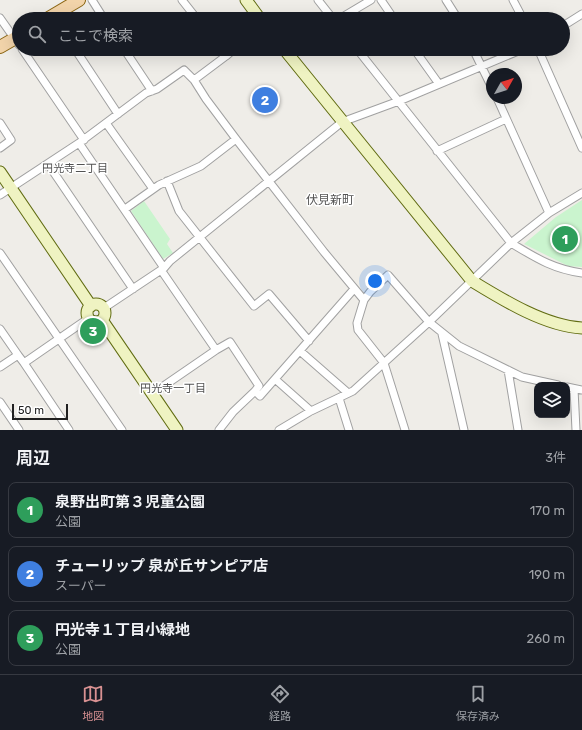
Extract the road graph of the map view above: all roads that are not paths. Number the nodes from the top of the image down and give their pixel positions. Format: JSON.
{"nodes":[{"id":1,"x":80,"y":0,"type":"edge"},
{"id":2,"x":92,"y":0,"type":"edge"},
{"id":3,"x":182,"y":0,"type":"edge"},
{"id":4,"x":246,"y":0,"type":"edge"},
{"id":5,"x":318,"y":0,"type":"edge"},
{"id":6,"x":371,"y":0,"type":"edge"},
{"id":7,"x":381,"y":0,"type":"edge"},
{"id":8,"x":446,"y":0,"type":"edge"},
{"id":9,"x":512,"y":0,"type":"edge"},
{"id":10,"x":61,"y":12,"type":"edge"},
{"id":11,"x":100,"y":12,"type":"edge"},
{"id":12,"x":191,"y":12,"type":"edge"},
{"id":13,"x":255,"y":12,"type":"edge"},
{"id":14,"x":327,"y":12,"type":"edge"},
{"id":15,"x":351,"y":12,"type":"edge"},
{"id":16,"x":389,"y":12,"type":"edge"},
{"id":17,"x":454,"y":12,"type":"edge"},
{"id":18,"x":519,"y":12,"type":"edge"},
{"id":19,"x":582,"y":14,"type":"edge"},
{"id":20,"x":0,"y":18,"type":"edge"},
{"id":21,"x":570,"y":22,"type":"edge"},
{"id":22,"x":12,"y":33,"type":"edge"},
{"id":23,"x":12,"y":42,"type":"edge"},
{"id":24,"x":0,"y":47,"type":"edge"},
{"id":25,"x":26,"y":56,"type":"edge"},
{"id":26,"x":80,"y":56,"type":"edge"},
{"id":27,"x":129,"y":56,"type":"edge"},
{"id":28,"x":226,"y":56,"type":"edge"},
{"id":29,"x":290,"y":56,"type":"edge"},
{"id":30,"x":363,"y":56,"type":"edge"},
{"id":31,"x":419,"y":56,"type":"edge"},
{"id":32,"x":477,"y":56,"type":"edge"},
{"id":33,"x":506,"y":56,"type":"edge"},
{"id":34,"x":541,"y":56,"type":"edge"},
{"id":35,"x":482,"y":66,"type":"junction"},
{"id":36,"x":486,"y":75,"type":"edge"},
{"id":37,"x":194,"y":80,"type":"junction"},
{"id":38,"x":439,"y":84,"type":"junction"},
{"id":39,"x":152,"y":91,"type":"junction"},
{"id":40,"x":399,"y":101,"type":"junction"},
{"id":41,"x":499,"y":104,"type":"edge"},
{"id":42,"x":118,"y":114,"type":"junction"},
{"id":43,"x":506,"y":119,"type":"junction"},
{"id":44,"x":342,"y":122,"type":"junction"},
{"id":45,"x":106,"y":123,"type":"junction"},
{"id":46,"x":0,"y":124,"type":"edge"},
{"id":47,"x":579,"y":134,"type":"edge"},
{"id":48,"x":236,"y":140,"type":"junction"},
{"id":49,"x":81,"y":141,"type":"junction"},
{"id":50,"x":0,"y":148,"type":"edge"},
{"id":51,"x":582,"y":148,"type":"edge"},
{"id":52,"x":437,"y":151,"type":"junction"},
{"id":53,"x":48,"y":164,"type":"junction"},
{"id":54,"x":0,"y":172,"type":"edge"},
{"id":55,"x":167,"y":181,"type":"junction"},
{"id":56,"x":269,"y":181,"type":"junction"},
{"id":57,"x":11,"y":188,"type":"junction"},
{"id":58,"x":153,"y":189,"type":"junction"},
{"id":59,"x":582,"y":193,"type":"edge"},
{"id":60,"x":0,"y":195,"type":"edge"},
{"id":61,"x":125,"y":209,"type":"junction"},
{"id":62,"x":549,"y":213,"type":"junction"},
{"id":63,"x":199,"y":238,"type":"junction"},
{"id":64,"x":512,"y":243,"type":"junction"},
{"id":65,"x":0,"y":253,"type":"edge"},
{"id":66,"x":162,"y":269,"type":"junction"},
{"id":67,"x":582,"y":273,"type":"edge"},
{"id":68,"x":472,"y":281,"type":"junction"},
{"id":69,"x":133,"y":289,"type":"junction"},
{"id":70,"x":354,"y":289,"type":"junction"},
{"id":71,"x":364,"y":300,"type":"junction"},
{"id":72,"x":91,"y":306,"type":"junction"},
{"id":73,"x":104,"y":308,"type":"junction"},
{"id":74,"x":89,"y":318,"type":"junction"},
{"id":75,"x":102,"y":320,"type":"junction"},
{"id":76,"x":429,"y":322,"type":"junction"},
{"id":77,"x":0,"y":328,"type":"edge"},
{"id":78,"x":582,"y":328,"type":"edge"},
{"id":79,"x":442,"y":334,"type":"junction"},
{"id":80,"x":58,"y":339,"type":"junction"},
{"id":81,"x":309,"y":341,"type":"junction"},
{"id":82,"x":216,"y":350,"type":"junction"},
{"id":83,"x":300,"y":351,"type":"junction"},
{"id":84,"x":18,"y":355,"type":"junction"},
{"id":85,"x":24,"y":363,"type":"junction"},
{"id":86,"x":384,"y":363,"type":"junction"},
{"id":87,"x":0,"y":368,"type":"edge"},
{"id":88,"x":508,"y":370,"type":"junction"},
{"id":89,"x":275,"y":379,"type":"junction"},
{"id":90,"x":544,"y":382,"type":"edge"},
{"id":91,"x":574,"y":388,"type":"edge"},
{"id":92,"x":255,"y":392,"type":"junction"},
{"id":93,"x":348,"y":393,"type":"junction"},
{"id":94,"x":152,"y":394,"type":"junction"},
{"id":95,"x":339,"y":398,"type":"junction"},
{"id":96,"x":0,"y":402,"type":"edge"},
{"id":97,"x":311,"y":411,"type":"junction"},
{"id":98,"x":291,"y":426,"type":"edge"},
{"id":99,"x":19,"y":430,"type":"edge"},
{"id":100,"x":69,"y":430,"type":"edge"},
{"id":101,"x":122,"y":430,"type":"edge"},
{"id":102,"x":177,"y":430,"type":"edge"},
{"id":103,"x":219,"y":430,"type":"edge"},
{"id":104,"x":279,"y":430,"type":"edge"},
{"id":105,"x":349,"y":430,"type":"edge"},
{"id":106,"x":405,"y":430,"type":"edge"},
{"id":107,"x":464,"y":430,"type":"edge"},
{"id":108,"x":518,"y":430,"type":"edge"},
{"id":109,"x":576,"y":430,"type":"edge"}],
"edges":[{"from":1,"to":10,"type":"main road"},
{"from":2,"to":11,"type":"street"},
{"from":3,"to":12,"type":"street"},
{"from":4,"to":13,"type":"street"},
{"from":5,"to":14,"type":"street"},
{"from":6,"to":15,"type":"street"},
{"from":7,"to":16,"type":"street"},
{"from":8,"to":17,"type":"street"},
{"from":9,"to":18,"type":"street"},
{"from":19,"to":21,"type":"street"},
{"from":20,"to":22,"type":"street"},
{"from":23,"to":24,"type":"main road"},
{"from":25,"to":49,"type":"street"},
{"from":26,"to":42,"type":"street"},
{"from":27,"to":39,"type":"street"},
{"from":28,"to":37,"type":"street"},
{"from":29,"to":44,"type":"street"},
{"from":30,"to":40,"type":"street"},
{"from":31,"to":38,"type":"street"},
{"from":32,"to":35,"type":"street"},
{"from":33,"to":35,"type":"street"},
{"from":34,"to":47,"type":"street"},
{"from":35,"to":36,"type":"street"},
{"from":35,"to":38,"type":"street"},
{"from":37,"to":39,"type":"street"},
{"from":37,"to":48,"type":"street"},
{"from":38,"to":40,"type":"street"},
{"from":39,"to":42,"type":"street"},
{"from":40,"to":44,"type":"street"},
{"from":40,"to":52,"type":"street"},
{"from":41,"to":43,"type":"street"},
{"from":42,"to":45,"type":"street"},
{"from":43,"to":52,"type":"street"},
{"from":43,"to":62,"type":"street"},
{"from":44,"to":56,"type":"street"},
{"from":44,"to":68,"type":"street"},
{"from":45,"to":49,"type":"street"},
{"from":45,"to":58,"type":"street"},
{"from":46,"to":50,"type":"street"},
{"from":47,"to":51,"type":"street"},
{"from":48,"to":55,"type":"street"},
{"from":48,"to":56,"type":"street"},
{"from":49,"to":53,"type":"street"},
{"from":49,"to":61,"type":"street"},
{"from":52,"to":64,"type":"street"},
{"from":53,"to":57,"type":"street"},
{"from":53,"to":69,"type":"street"},
{"from":54,"to":57,"type":"street"},
{"from":55,"to":58,"type":"street"},
{"from":55,"to":63,"type":"street"},
{"from":56,"to":63,"type":"street"},
{"from":56,"to":70,"type":"street"},
{"from":57,"to":60,"type":"street"},
{"from":57,"to":72,"type":"street"},
{"from":58,"to":61,"type":"street"},
{"from":59,"to":62,"type":"street"},
{"from":61,"to":66,"type":"street"},
{"from":62,"to":64,"type":"street"},
{"from":63,"to":66,"type":"street"},
{"from":63,"to":81,"type":"street"},
{"from":64,"to":67,"type":"street"},
{"from":64,"to":68,"type":"street"},
{"from":65,"to":80,"type":"street"},
{"from":66,"to":69,"type":"street"},
{"from":66,"to":82,"type":"street"},
{"from":68,"to":76,"type":"street"},
{"from":68,"to":78,"type":"street"},
{"from":69,"to":73,"type":"street"},
{"from":70,"to":71,"type":"street"},
{"from":70,"to":81,"type":"street"},
{"from":71,"to":76,"type":"street"},
{"from":71,"to":86,"type":"street"},
{"from":72,"to":73,"type":"street"},
{"from":72,"to":74,"type":"street"},
{"from":73,"to":75,"type":"street"},
{"from":74,"to":75,"type":"street"},
{"from":74,"to":80,"type":"street"},
{"from":75,"to":94,"type":"street"},
{"from":76,"to":79,"type":"street"},
{"from":76,"to":86,"type":"street"},
{"from":77,"to":84,"type":"street"},
{"from":79,"to":88,"type":"street"},
{"from":79,"to":107,"type":"street"},
{"from":80,"to":85,"type":"street"},
{"from":80,"to":101,"type":"street"},
{"from":81,"to":83,"type":"street"},
{"from":82,"to":92,"type":"street"},
{"from":82,"to":94,"type":"street"},
{"from":83,"to":89,"type":"street"},
{"from":83,"to":93,"type":"street"},
{"from":84,"to":85,"type":"street"},
{"from":84,"to":87,"type":"street"},
{"from":85,"to":100,"type":"street"},
{"from":86,"to":93,"type":"street"},
{"from":86,"to":106,"type":"street"},
{"from":88,"to":90,"type":"street"},
{"from":88,"to":108,"type":"street"},
{"from":89,"to":92,"type":"street"},
{"from":89,"to":97,"type":"street"},
{"from":91,"to":109,"type":"street"},
{"from":92,"to":103,"type":"street"},
{"from":93,"to":95,"type":"street"},
{"from":94,"to":102,"type":"street"},
{"from":95,"to":97,"type":"street"},
{"from":95,"to":105,"type":"street"},
{"from":96,"to":99,"type":"street"},
{"from":97,"to":98,"type":"street"},
{"from":98,"to":104,"type":"street"}]}
